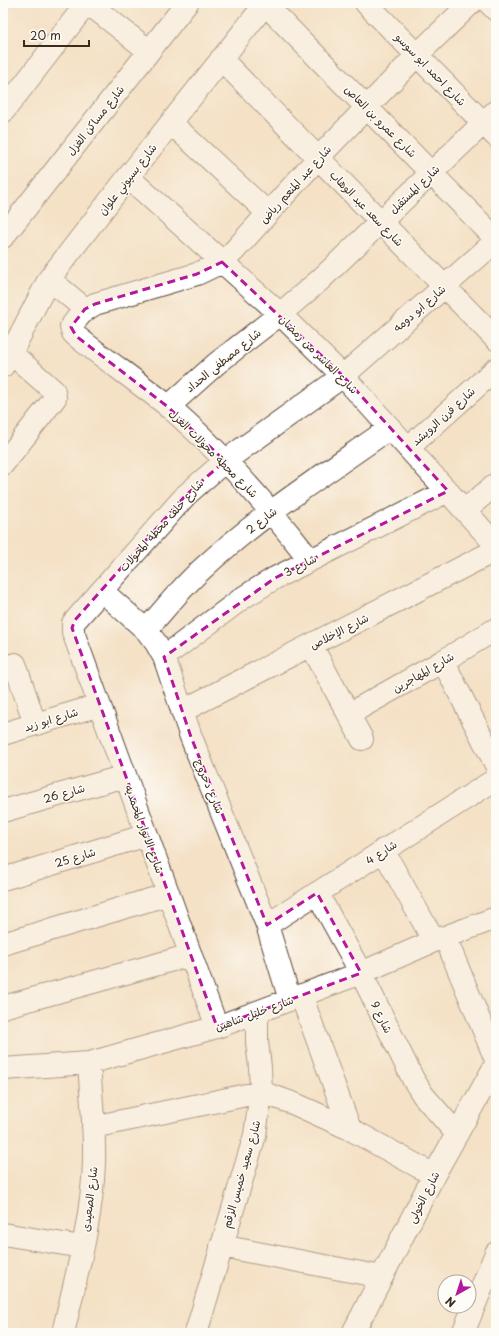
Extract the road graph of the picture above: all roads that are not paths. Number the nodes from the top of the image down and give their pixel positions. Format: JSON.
{"nodes":[{"id":1,"x":87,"y":3,"type":"edge"},
{"id":2,"x":187,"y":3,"type":"edge"},
{"id":3,"x":366,"y":3,"type":"edge"},
{"id":4,"x":471,"y":3,"type":"edge"},
{"id":5,"x":489,"y":3,"type":"edge"},
{"id":6,"x":266,"y":4,"type":"edge"},
{"id":7,"x":496,"y":10,"type":"edge"},
{"id":8,"x":149,"y":51,"type":"junction"},
{"id":9,"x":417,"y":55,"type":"junction"},
{"id":10,"x":221,"y":59,"type":"junction"},
{"id":11,"x":367,"y":108,"type":"junction"},
{"id":12,"x":3,"y":112,"type":"edge"},
{"id":13,"x":170,"y":123,"type":"junction"},
{"id":14,"x":492,"y":123,"type":"edge"},
{"id":15,"x":318,"y":158,"type":"junction"},
{"id":16,"x":431,"y":172,"type":"junction"},
{"id":17,"x":128,"y":177,"type":"junction"},
{"id":18,"x":268,"y":213,"type":"junction"},
{"id":19,"x":380,"y":222,"type":"junction"},
{"id":20,"x":3,"y":237,"type":"edge"},
{"id":21,"x":496,"y":240,"type":"edge"},
{"id":22,"x":222,"y":262,"type":"junction"},
{"id":23,"x":49,"y":279,"type":"junction"},
{"id":24,"x":444,"y":286,"type":"junction"},
{"id":25,"x":85,"y":309,"type":"junction"},
{"id":26,"x":280,"y":314,"type":"junction"},
{"id":27,"x":496,"y":339,"type":"edge"},
{"id":28,"x":7,"y":359,"type":"edge"},
{"id":29,"x":496,"y":369,"type":"edge"},
{"id":30,"x":343,"y":376,"type":"junction"},
{"id":31,"x":168,"y":407,"type":"junction"},
{"id":32,"x":390,"y":428,"type":"junction"},
{"id":33,"x":408,"y":448,"type":"junction"},
{"id":34,"x":225,"y":460,"type":"junction"},
{"id":35,"x":3,"y":464,"type":"edge"},
{"id":36,"x":496,"y":484,"type":"edge"},
{"id":37,"x":448,"y":491,"type":"junction"},
{"id":38,"x":465,"y":510,"type":"junction"},
{"id":39,"x":272,"y":511,"type":"junction"},
{"id":40,"x":496,"y":545,"type":"edge"},
{"id":41,"x":496,"y":550,"type":"edge"},
{"id":42,"x":310,"y":560,"type":"junction"},
{"id":43,"x":102,"y":591,"type":"junction"},
{"id":44,"x":496,"y":629,"type":"edge"},
{"id":45,"x":146,"y":630,"type":"junction"},
{"id":46,"x":73,"y":632,"type":"joint"},
{"id":47,"x":311,"y":645,"type":"junction"},
{"id":48,"x":164,"y":657,"type":"junction"},
{"id":49,"x":443,"y":661,"type":"junction"},
{"id":50,"x":15,"y":664,"type":"dead end"},
{"id":51,"x":99,"y":705,"type":"junction"},
{"id":52,"x":182,"y":711,"type":"junction"},
{"id":53,"x":349,"y":714,"type":"junction"},
{"id":54,"x":35,"y":724,"type":"junction"},
{"id":55,"x":3,"y":734,"type":"edge"},
{"id":56,"x":362,"y":740,"type":"dead end"},
{"id":57,"x":496,"y":765,"type":"edge"},
{"id":58,"x":125,"y":776,"type":"junction"},
{"id":59,"x":496,"y":779,"type":"edge"},
{"id":60,"x":3,"y":810,"type":"edge"},
{"id":61,"x":147,"y":834,"type":"junction"},
{"id":62,"x":384,"y":850,"type":"junction"},
{"id":63,"x":3,"y":878,"type":"edge"},
{"id":64,"x":317,"y":893,"type":"junction"},
{"id":65,"x":169,"y":894,"type":"junction"},
{"id":66,"x":496,"y":918,"type":"edge"},
{"id":67,"x":267,"y":925,"type":"junction"},
{"id":68,"x":439,"y":939,"type":"junction"},
{"id":69,"x":3,"y":944,"type":"edge"},
{"id":70,"x":191,"y":955,"type":"junction"},
{"id":71,"x":361,"y":973,"type":"junction"},
{"id":72,"x":295,"y":998,"type":"junction"},
{"id":73,"x":3,"y":1007,"type":"edge"},
{"id":74,"x":257,"y":1012,"type":"junction"},
{"id":75,"x":217,"y":1027,"type":"junction"},
{"id":76,"x":496,"y":1060,"type":"edge"},
{"id":77,"x":89,"y":1063,"type":"junction"},
{"id":78,"x":496,"y":1064,"type":"edge"},
{"id":79,"x":3,"y":1069,"type":"edge"},
{"id":80,"x":261,"y":1092,"type":"junction"},
{"id":81,"x":93,"y":1127,"type":"junction"},
{"id":82,"x":350,"y":1129,"type":"junction"},
{"id":83,"x":457,"y":1134,"type":"junction"},
{"id":84,"x":434,"y":1175,"type":"junction"},
{"id":85,"x":3,"y":1234,"type":"edge"},
{"id":86,"x":221,"y":1246,"type":"junction"},
{"id":87,"x":82,"y":1247,"type":"junction"},
{"id":88,"x":496,"y":1253,"type":"edge"},
{"id":89,"x":382,"y":1277,"type":"junction"},
{"id":90,"x":63,"y":1333,"type":"edge"},
{"id":91,"x":196,"y":1333,"type":"edge"},
{"id":92,"x":354,"y":1333,"type":"edge"},
{"id":93,"x":463,"y":1333,"type":"edge"}],
"edges":[{"from":1,"to":8,"type":"street"},
{"from":1,"to":12,"type":"street"},
{"from":2,"to":8,"type":"street","name":"شارع مساكن الغزل"},
{"from":3,"to":9,"type":"street","name":"شارع احمد ابو سوسو"},
{"from":4,"to":9,"type":"street","name":"شارع عبد المنعم رياض"},
{"from":5,"to":7,"type":"street"},
{"from":6,"to":10,"type":"street","name":"شارع بسيوني علوان"},
{"from":6,"to":11,"type":"street","name":"شارع عمرو بن العاص"},
{"from":8,"to":20,"type":"street","name":"شارع مساكن الغزل"},
{"from":9,"to":11,"type":"street","name":"شارع عبد المنعم رياض"},
{"from":9,"to":14,"type":"street","name":"شارع احمد ابو سوسو"},
{"from":10,"to":13,"type":"street","name":"شارع بسيوني علوان"},
{"from":10,"to":15,"type":"street","name":"شارع سعد عبد الوهاب"},
{"from":11,"to":15,"type":"street","name":"شارع عبد المنعم رياض"},
{"from":11,"to":16,"type":"street","name":"شارع عمرو بن العاص"},
{"from":13,"to":17,"type":"street","name":"شارع بسيوني علوان"},
{"from":13,"to":18,"type":"street"},
{"from":14,"to":16,"type":"street","name":"شارع المستقبل"},
{"from":15,"to":18,"type":"street","name":"شارع عبد المنعم رياض"},
{"from":15,"to":19,"type":"street","name":"شارع سعد عبد الوهاب"},
{"from":16,"to":19,"type":"street","name":"شارع المستقبل"},
{"from":16,"to":21,"type":"street","name":"شارع عمرو بن العاص"},
{"from":17,"to":22,"type":"street","name":"شارع العاشر من رمضان"},
{"from":17,"to":23,"type":"street","name":"شارع بسيوني علوان"},
{"from":18,"to":22,"type":"street","name":"شارع عبد المنعم رياض"},
{"from":19,"to":24,"type":"street","name":"شارع سعد عبد الوهاب"},
{"from":19,"to":26,"type":"street","name":"شارع المستقبل"},
{"from":21,"to":24,"type":"street","name":"شارع ابو دومه"},
{"from":22,"to":25,"type":"street","name":"شارع عبد المنعم رياض"},
{"from":22,"to":26,"type":"street","name":"شارع العاشر من رمضان"},
{"from":23,"to":25,"type":"street"},
{"from":23,"to":28,"type":"street","name":"شارع بسيوني علوان"},
{"from":24,"to":27,"type":"street","name":"شارع سعد عبد الوهاب"},
{"from":24,"to":30,"type":"street","name":"شارع ابو دومه"},
{"from":25,"to":31,"type":"street","name":"شارع محطة محولات الغزل"},
{"from":26,"to":30,"type":"street","name":"شارع العاشر من رمضان"},
{"from":26,"to":31,"type":"street","name":"شارع مصطفى الحداد"},
{"from":28,"to":35,"type":"street"},
{"from":29,"to":33,"type":"street","name":"شارع فرن الرويشد"},
{"from":30,"to":32,"type":"street","name":"شارع العاشر من رمضان"},
{"from":30,"to":34,"type":"street","name":"شارع خلف محطة المحولات"},
{"from":31,"to":34,"type":"street","name":"شارع محطة محولات الغزل"},
{"from":32,"to":33,"type":"street","name":"شارع العاشر من رمضان"},
{"from":32,"to":39,"type":"street","name":"شارع 2"},
{"from":33,"to":37,"type":"street","name":"شارع العاشر من رمضان"},
{"from":34,"to":39,"type":"street","name":"شارع محطة محولات الغزل"},
{"from":34,"to":43,"type":"street","name":"شارع خلف محطة المحولات"},
{"from":36,"to":38,"type":"street"},
{"from":37,"to":38,"type":"street","name":"شارع العاشر من رمضان"},
{"from":37,"to":42,"type":"street","name":"شارع 3"},
{"from":38,"to":40,"type":"street","name":"شارع العاشر من رمضان"},
{"from":39,"to":42,"type":"street","name":"شارع محطة محولات الغزل"},
{"from":39,"to":45,"type":"street","name":"شارع 2"},
{"from":41,"to":47,"type":"street","name":"شارع الإخلاص"},
{"from":42,"to":48,"type":"street","name":"شارع 3"},
{"from":43,"to":45,"type":"street","name":"شارع دحروج"},
{"from":43,"to":46,"type":"street","name":"شارع خلف محطة المحولات"},
{"from":44,"to":49,"type":"street","name":"شارع المهاجرين"},
{"from":45,"to":48,"type":"street","name":"شارع دحروج"},
{"from":46,"to":51,"type":"street","name":"شارع الانوار المحمديه"},
{"from":47,"to":52,"type":"street","name":"شارع الإخلاص"},
{"from":47,"to":53,"type":"street"},
{"from":48,"to":52,"type":"street","name":"شارع دحروج"},
{"from":49,"to":53,"type":"street","name":"شارع المهاجرين"},
{"from":49,"to":57,"type":"street"},
{"from":50,"to":54,"type":"street"},
{"from":51,"to":54,"type":"street","name":"شارع ابو زيد"},
{"from":51,"to":58,"type":"street","name":"شارع الانوار المحمديه"},
{"from":52,"to":67,"type":"street","name":"شارع دحروج"},
{"from":53,"to":56,"type":"street"},
{"from":54,"to":55,"type":"street","name":"شارع ابو زيد"},
{"from":58,"to":60,"type":"street","name":"شارع 26"},
{"from":58,"to":61,"type":"street","name":"شارع الانوار المحمديه"},
{"from":59,"to":62,"type":"street","name":"شارع 4"},
{"from":61,"to":63,"type":"street","name":"شارع 25"},
{"from":61,"to":65,"type":"street","name":"شارع الانوار المحمديه"},
{"from":62,"to":64,"type":"street","name":"شارع 4"},
{"from":62,"to":68,"type":"street"},
{"from":64,"to":67,"type":"street","name":"شارع 4"},
{"from":64,"to":71,"type":"street","name":"شارع 9"},
{"from":65,"to":69,"type":"street"},
{"from":65,"to":70,"type":"street","name":"شارع الانوار المحمديه"},
{"from":66,"to":68,"type":"street","name":"شارع خليل شاهين"},
{"from":67,"to":72,"type":"street","name":"شارع دحروج"},
{"from":68,"to":71,"type":"street","name":"شارع خليل شاهين"},
{"from":68,"to":76,"type":"street"},
{"from":70,"to":73,"type":"street"},
{"from":70,"to":75,"type":"street","name":"شارع الانوار المحمديه"},
{"from":71,"to":72,"type":"street","name":"شارع خليل شاهين"},
{"from":71,"to":83,"type":"street","name":"شارع 9"},
{"from":72,"to":74,"type":"street","name":"شارع خليل شاهين"},
{"from":72,"to":82,"type":"street","name":"شارع دحروج"},
{"from":74,"to":75,"type":"street","name":"شارع خليل شاهين"},
{"from":74,"to":80,"type":"street","name":"شارع سعيد خميس الزقم"},
{"from":75,"to":77,"type":"street","name":"شارع خليل شاهين"},
{"from":77,"to":79,"type":"street","name":"شارع خليل شاهين"},
{"from":77,"to":81,"type":"street","name":"شارع الصعيدى"},
{"from":78,"to":83,"type":"street","name":"شارع الخولى"},
{"from":80,"to":81,"type":"street"},
{"from":80,"to":82,"type":"street"},
{"from":80,"to":86,"type":"street","name":"شارع سعيد خميس الزقم"},
{"from":81,"to":87,"type":"street","name":"شارع الصعيدى"},
{"from":82,"to":84,"type":"street"},
{"from":83,"to":84,"type":"street","name":"شارع الخولى"},
{"from":84,"to":89,"type":"street","name":"شارع الخولى"},
{"from":85,"to":87,"type":"street"},
{"from":86,"to":89,"type":"street"},
{"from":86,"to":91,"type":"street","name":"شارع سعيد خميس الزقم"},
{"from":87,"to":90,"type":"street","name":"شارع الصعيدى"},
{"from":88,"to":93,"type":"street"},
{"from":89,"to":92,"type":"street","name":"شارع الخولى"}]}
